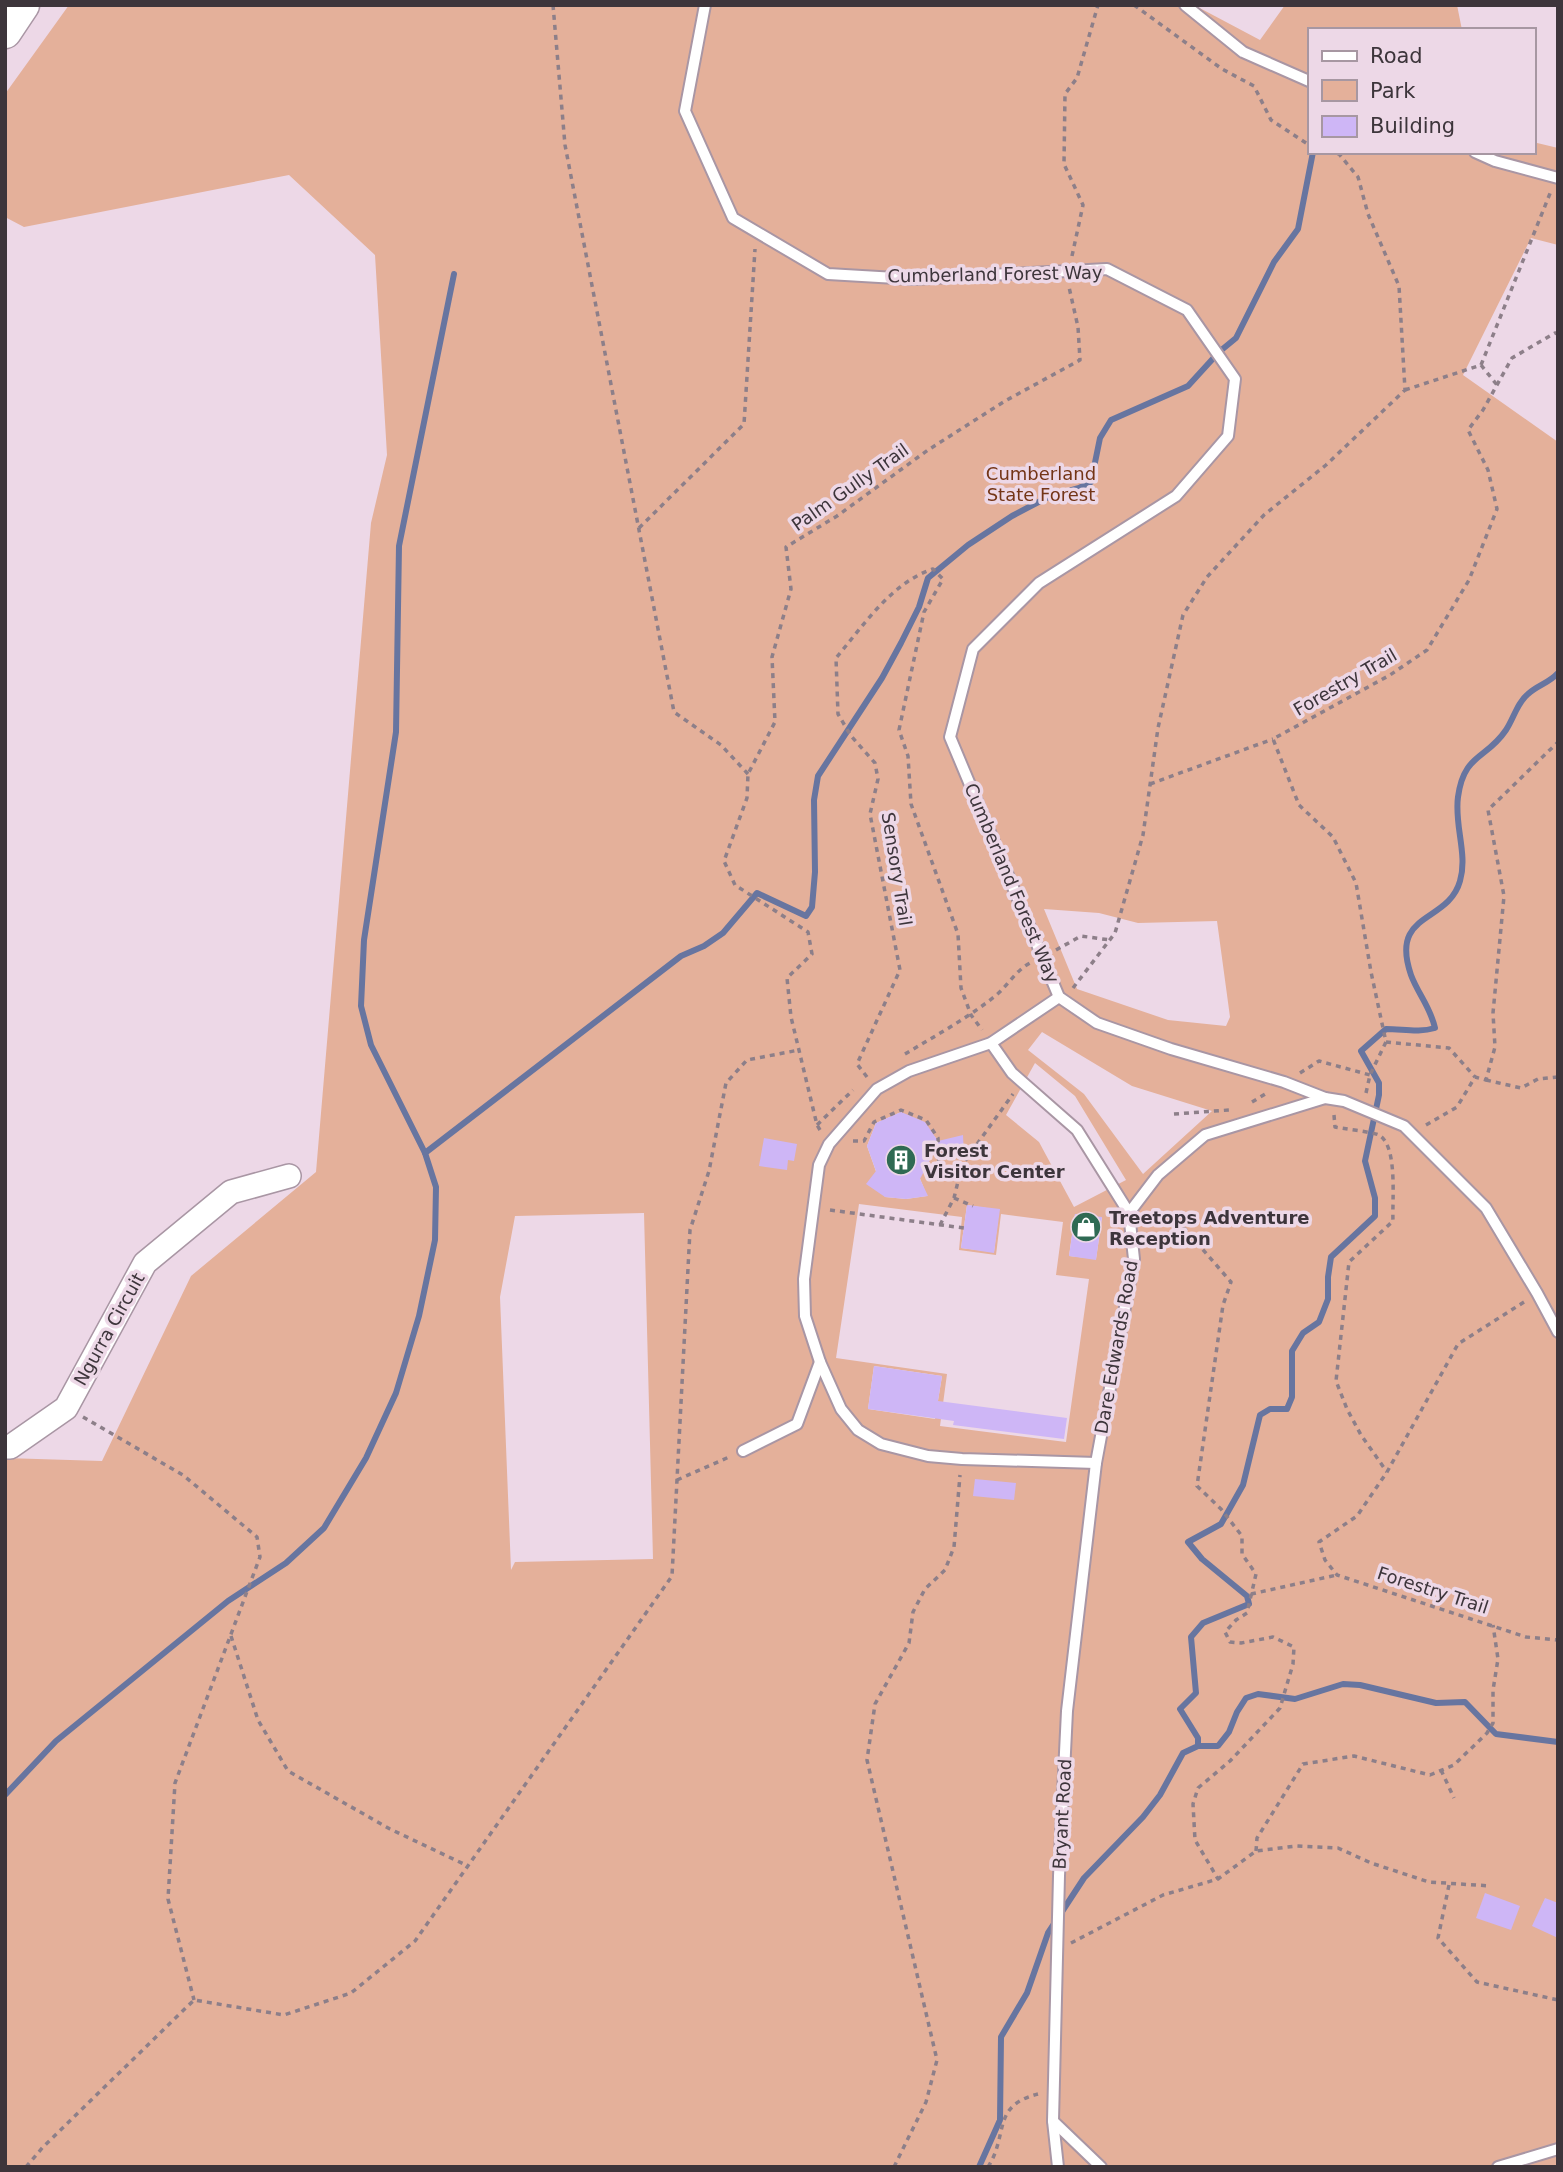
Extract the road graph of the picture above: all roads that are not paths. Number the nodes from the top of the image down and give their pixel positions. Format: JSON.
{"nodes":[{"id":1,"x":23,"y":5,"type":"edge"},
{"id":2,"x":705,"y":5,"type":"edge"},
{"id":3,"x":1185,"y":5,"type":"edge"},
{"id":4,"x":5,"y":32,"type":"edge"},
{"id":5,"x":1308,"y":81,"type":"edge"},
{"id":6,"x":1479,"y":154,"type":"edge"},
{"id":7,"x":1557,"y":178,"type":"edge"},
{"id":8,"x":1059,"y":997,"type":"junction"},
{"id":9,"x":991,"y":1043,"type":"junction"},
{"id":10,"x":1325,"y":1098,"type":"junction"},
{"id":11,"x":289,"y":1176,"type":"dead end"},
{"id":12,"x":1129,"y":1213,"type":"junction"},
{"id":13,"x":1558,"y":1332,"type":"edge"},
{"id":14,"x":820,"y":1362,"type":"junction"},
{"id":15,"x":5,"y":1447,"type":"edge"},
{"id":16,"x":743,"y":1451,"type":"road end"},
{"id":17,"x":1096,"y":1463,"type":"junction"},
{"id":18,"x":1053,"y":2121,"type":"junction"},
{"id":19,"x":1558,"y":2149,"type":"edge"},
{"id":20,"x":1058,"y":2167,"type":"edge"},
{"id":21,"x":1101,"y":2167,"type":"edge"},
{"id":22,"x":1498,"y":2167,"type":"edge"}],
"edges":[{"from":1,"to":4,"type":"street"},
{"from":2,"to":8,"type":"lane","name":"Cumberland Forest Way"},
{"from":3,"to":5,"type":"lane"},
{"from":6,"to":7,"type":"lane"},
{"from":8,"to":9,"type":"lane"},
{"from":8,"to":10,"type":"lane","name":"Cumberland Forest Way"},
{"from":9,"to":12,"type":"lane"},
{"from":9,"to":14,"type":"lane"},
{"from":10,"to":12,"type":"lane"},
{"from":10,"to":13,"type":"lane","name":"Cumberland Forest Way"},
{"from":11,"to":15,"type":"street","name":"Ngurra Circuit"},
{"from":12,"to":17,"type":"lane","name":"Dare Edwards Road"},
{"from":14,"to":16,"type":"lane"},
{"from":14,"to":17,"type":"lane"},
{"from":17,"to":18,"type":"lane","name":"Bryant Road"},
{"from":18,"to":20,"type":"lane","name":"Bryant Road"},
{"from":18,"to":21,"type":"lane"},
{"from":19,"to":22,"type":"lane"}]}
